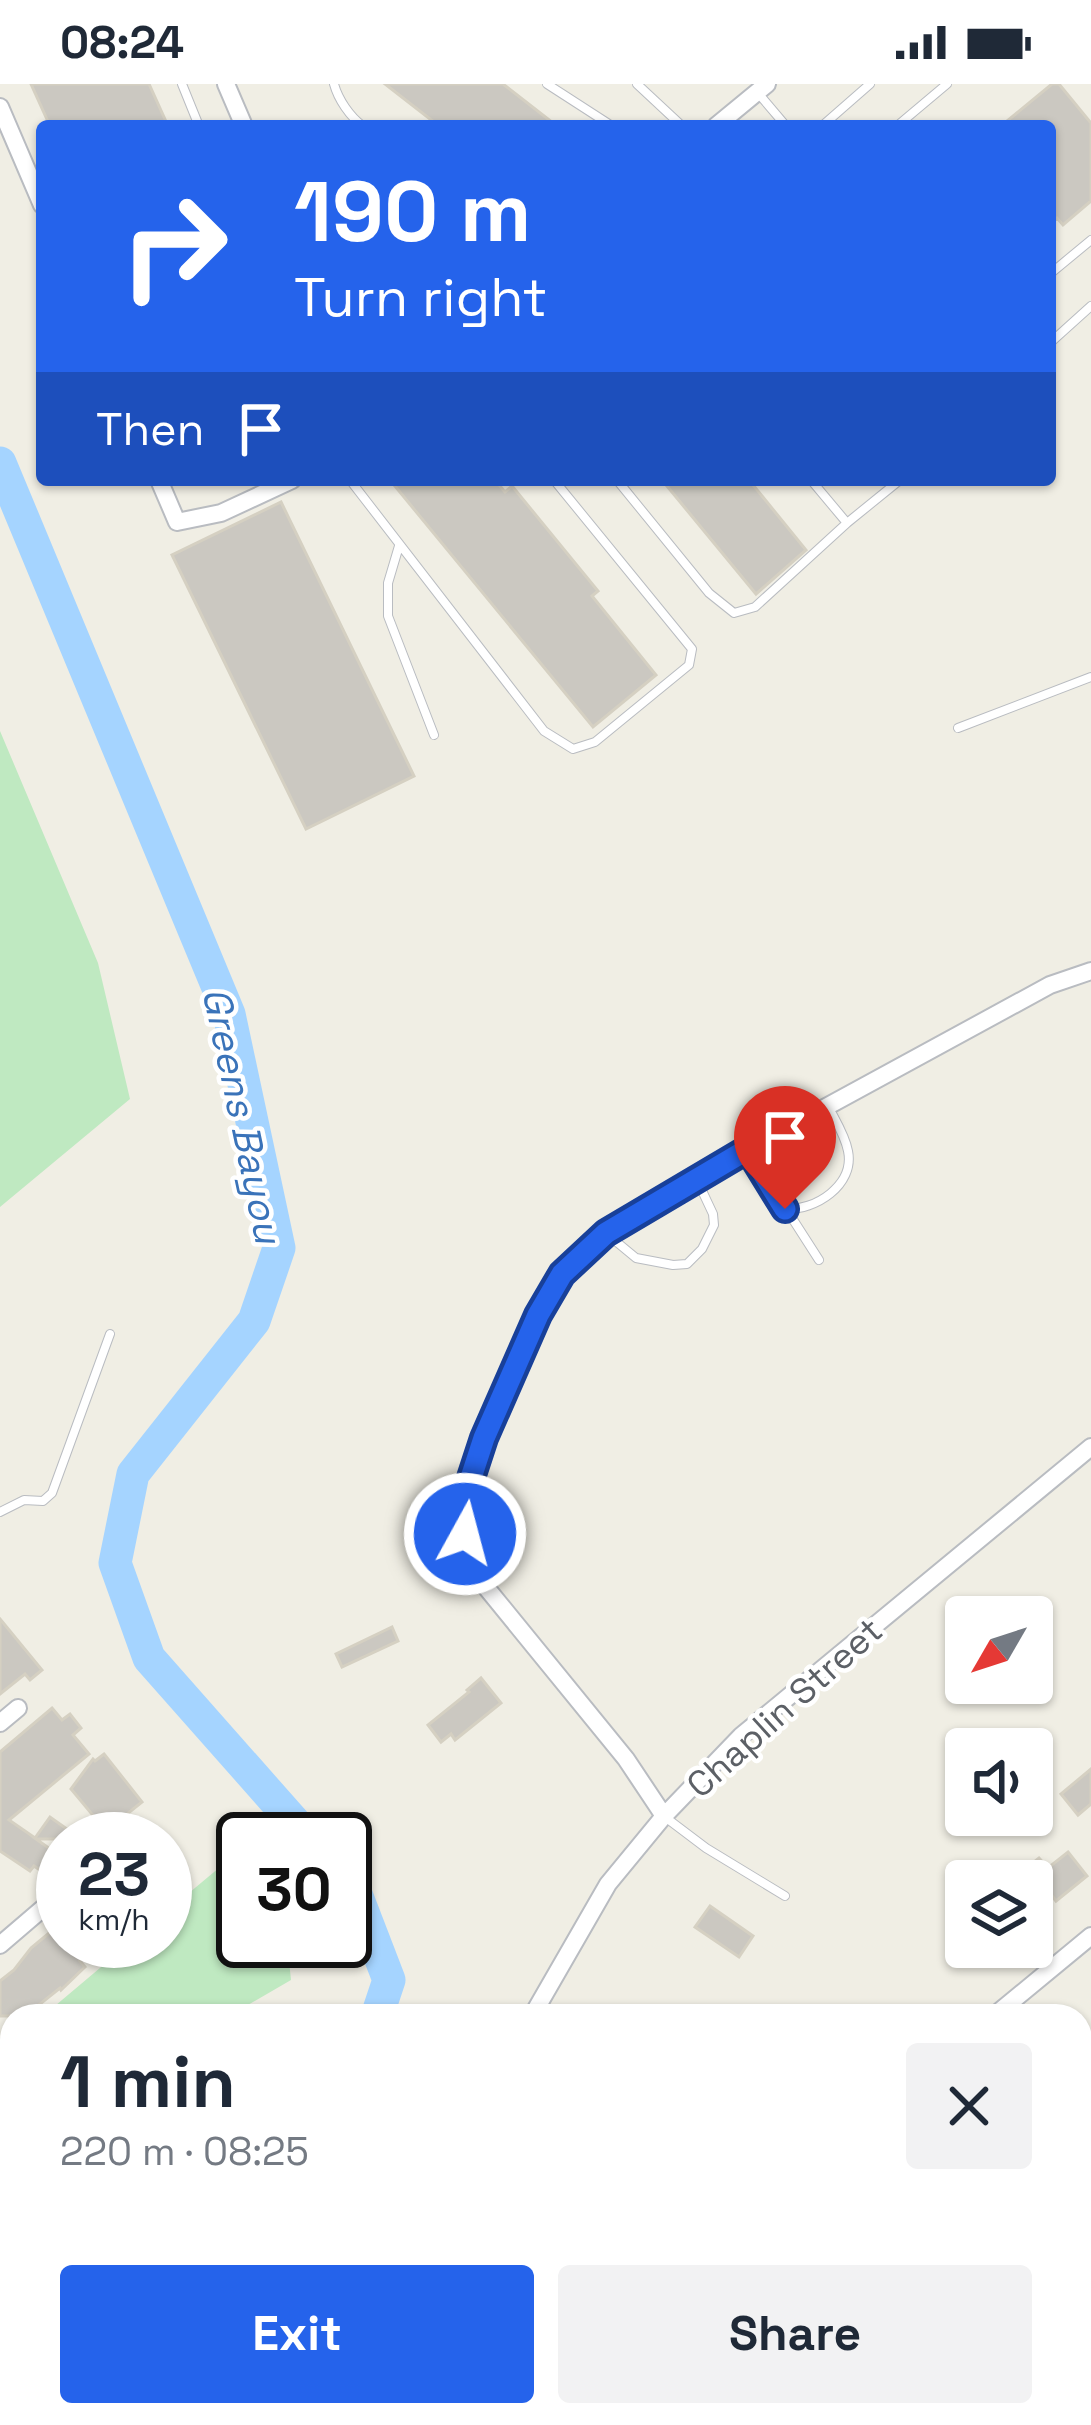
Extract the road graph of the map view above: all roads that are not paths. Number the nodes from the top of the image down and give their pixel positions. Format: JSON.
{"nodes":[{"id":1,"x":182,"y":84,"type":"edge"},
{"id":2,"x":226,"y":84,"type":"edge"},
{"id":3,"x":334,"y":84,"type":"edge"},
{"id":4,"x":547,"y":84,"type":"edge"},
{"id":5,"x":637,"y":84,"type":"edge"},
{"id":6,"x":870,"y":84,"type":"edge"},
{"id":7,"x":947,"y":84,"type":"edge"},
{"id":8,"x":762,"y":88,"type":"edge"},
{"id":9,"x":0,"y":107,"type":"edge"},
{"id":10,"x":197,"y":120,"type":"edge"},
{"id":11,"x":241,"y":120,"type":"edge"},
{"id":12,"x":354,"y":120,"type":"edge"},
{"id":13,"x":603,"y":120,"type":"edge"},
{"id":14,"x":676,"y":120,"type":"edge"},
{"id":15,"x":723,"y":120,"type":"edge"},
{"id":16,"x":782,"y":120,"type":"edge"},
{"id":17,"x":829,"y":120,"type":"edge"},
{"id":18,"x":904,"y":120,"type":"edge"},
{"id":19,"x":36,"y":192,"type":"edge"},
{"id":20,"x":1091,"y":240,"type":"edge"},
{"id":21,"x":1056,"y":269,"type":"edge"},
{"id":22,"x":1091,"y":306,"type":"edge"},
{"id":23,"x":1056,"y":338,"type":"edge"},
{"id":24,"x":162,"y":486,"type":"edge"},
{"id":25,"x":279,"y":486,"type":"edge"},
{"id":26,"x":354,"y":486,"type":"edge"},
{"id":27,"x":559,"y":486,"type":"edge"},
{"id":28,"x":622,"y":486,"type":"edge"},
{"id":29,"x":816,"y":486,"type":"edge"},
{"id":30,"x":893,"y":486,"type":"edge"},
{"id":31,"x":847,"y":524,"type":"junction"},
{"id":32,"x":399,"y":546,"type":"junction"},
{"id":33,"x":1091,"y":676,"type":"edge"},
{"id":34,"x":958,"y":728,"type":"dead end"},
{"id":35,"x":434,"y":735,"type":"dead end"},
{"id":36,"x":1091,"y":971,"type":"edge"},
{"id":37,"x":828,"y":1106,"type":"junction"},
{"id":38,"x":748,"y":1149,"type":"junction"},
{"id":39,"x":696,"y":1178,"type":"junction"},
{"id":40,"x":785,"y":1209,"type":"junction"},
{"id":41,"x":606,"y":1233,"type":"junction"},
{"id":42,"x":819,"y":1260,"type":"dead end"},
{"id":43,"x":110,"y":1334,"type":"dead end"},
{"id":44,"x":1091,"y":1447,"type":"edge"},
{"id":45,"x":0,"y":1512,"type":"edge"},
{"id":46,"x":18,"y":1708,"type":"dead end"},
{"id":47,"x":0,"y":1723,"type":"edge"},
{"id":48,"x":664,"y":1816,"type":"junction"},
{"id":49,"x":785,"y":1896,"type":"dead end"},
{"id":50,"x":36,"y":1915,"type":"edge"},
{"id":51,"x":1091,"y":1936,"type":"edge"},
{"id":52,"x":0,"y":1946,"type":"edge"},
{"id":53,"x":539,"y":2004,"type":"edge"},
{"id":54,"x":1009,"y":2004,"type":"edge"}],
"edges":[{"from":1,"to":10,"type":"lane"},
{"from":2,"to":11,"type":"street"},
{"from":3,"to":12,"type":"lane"},
{"from":4,"to":13,"type":"lane"},
{"from":5,"to":14,"type":"lane"},
{"from":6,"to":17,"type":"lane"},
{"from":7,"to":18,"type":"lane"},
{"from":8,"to":15,"type":"street"},
{"from":8,"to":16,"type":"lane"},
{"from":9,"to":19,"type":"street"},
{"from":20,"to":21,"type":"lane"},
{"from":22,"to":23,"type":"lane"},
{"from":24,"to":25,"type":"street"},
{"from":26,"to":32,"type":"lane"},
{"from":27,"to":32,"type":"lane"},
{"from":28,"to":31,"type":"lane"},
{"from":29,"to":31,"type":"lane"},
{"from":30,"to":31,"type":"lane"},
{"from":32,"to":35,"type":"lane"},
{"from":33,"to":34,"type":"lane"},
{"from":36,"to":37,"type":"street"},
{"from":37,"to":38,"type":"street"},
{"from":37,"to":40,"type":"lane"},
{"from":38,"to":39,"type":"street"},
{"from":38,"to":40,"type":"lane"},
{"from":39,"to":41,"type":"street"},
{"from":39,"to":41,"type":"lane"},
{"from":40,"to":42,"type":"lane"},
{"from":41,"to":48,"type":"street"},
{"from":43,"to":45,"type":"lane"},
{"from":44,"to":48,"type":"street","name":"Chaplin Street"},
{"from":46,"to":47,"type":"street"},
{"from":48,"to":49,"type":"lane"},
{"from":48,"to":53,"type":"street","name":"Chaplin Street"},
{"from":50,"to":52,"type":"street"},
{"from":51,"to":54,"type":"street"}]}
